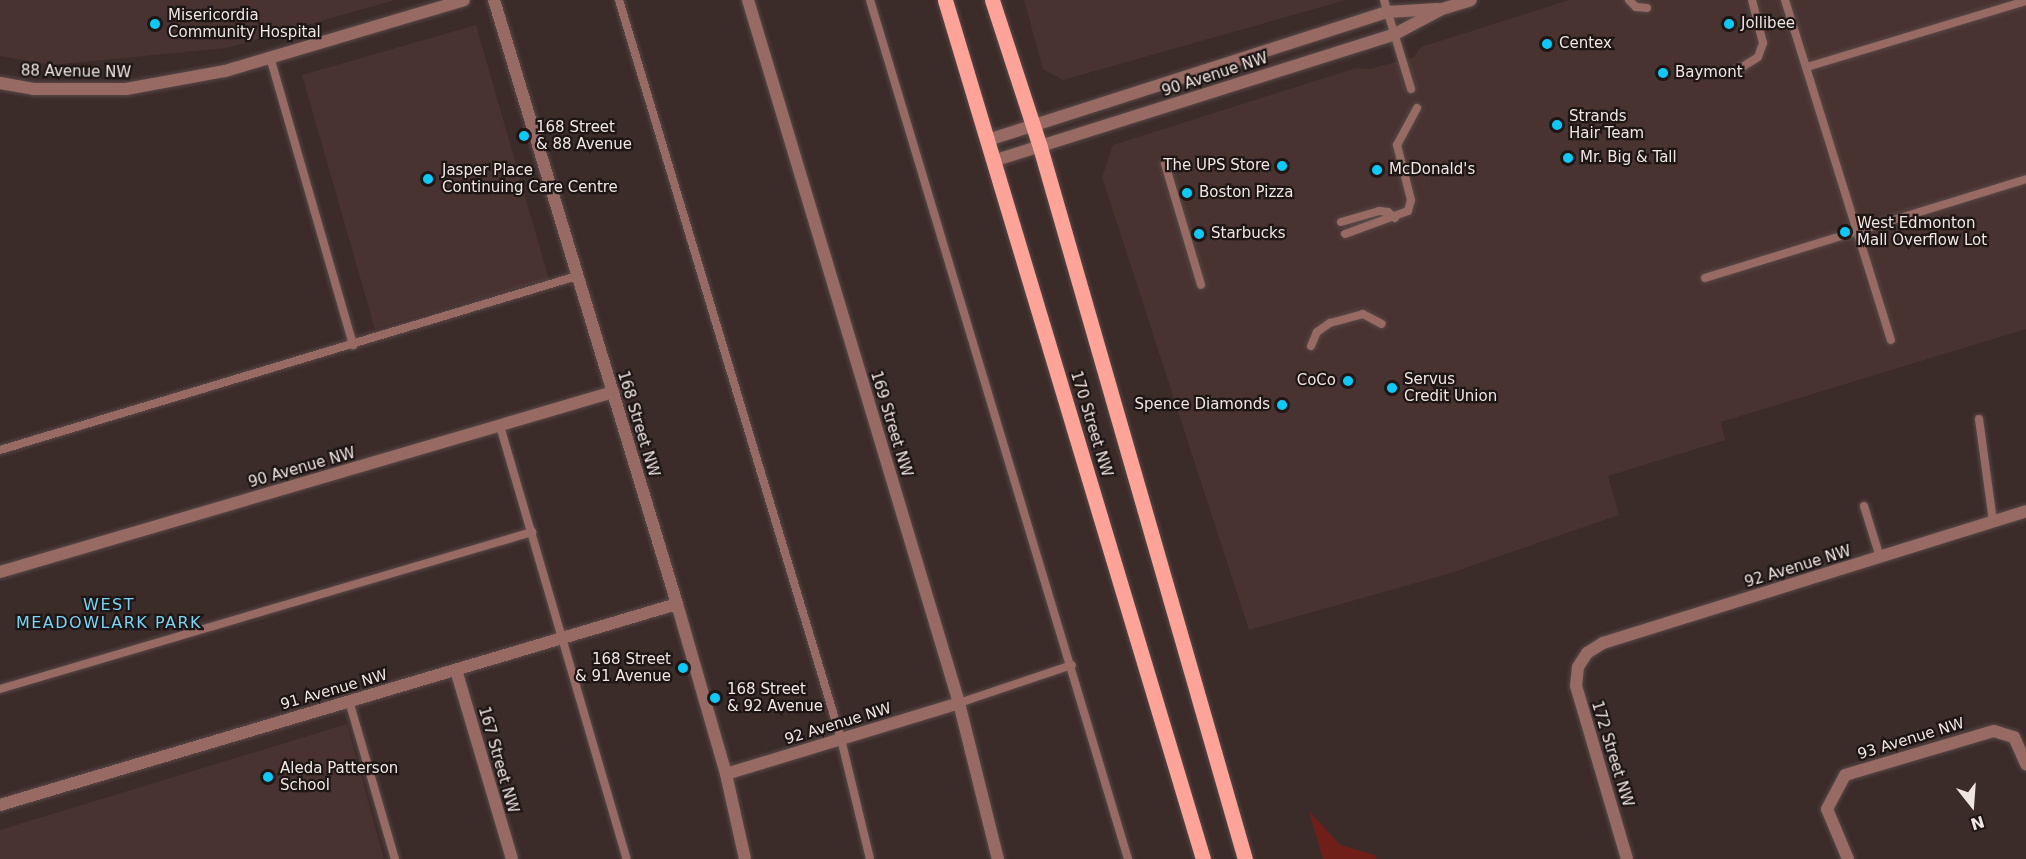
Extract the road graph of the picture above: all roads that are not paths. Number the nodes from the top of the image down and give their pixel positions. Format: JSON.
{"nodes":[{"id":1,"x":464,"y":0,"type":"edge"},
{"id":2,"x":494,"y":0,"type":"edge"},
{"id":3,"x":619,"y":0,"type":"edge"},
{"id":4,"x":748,"y":0,"type":"edge"},
{"id":5,"x":870,"y":0,"type":"edge"},
{"id":6,"x":945,"y":0,"type":"edge"},
{"id":7,"x":1471,"y":0,"type":"edge"},
{"id":8,"x":1629,"y":0,"type":"edge"},
{"id":9,"x":1752,"y":0,"type":"edge"},
{"id":10,"x":1785,"y":0,"type":"edge"},
{"id":11,"x":992,"y":1,"type":"edge"},
{"id":12,"x":2026,"y":1,"type":"edge"},
{"id":13,"x":428,"y":5,"type":"edge"},
{"id":14,"x":1386,"y":6,"type":"edge"},
{"id":15,"x":1647,"y":8,"type":"dead end"},
{"id":16,"x":1442,"y":9,"type":"junction"},
{"id":17,"x":1393,"y":35,"type":"junction"},
{"id":18,"x":270,"y":57,"type":"junction"},
{"id":19,"x":1807,"y":66,"type":"junction"},
{"id":20,"x":1738,"y":69,"type":"dead end"},
{"id":21,"x":0,"y":83,"type":"edge"},
{"id":22,"x":1411,"y":89,"type":"dead end"},
{"id":23,"x":1417,"y":108,"type":"dead end"},
{"id":24,"x":1034,"y":126,"type":"junction"},
{"id":25,"x":988,"y":140,"type":"junction"},
{"id":26,"x":1040,"y":147,"type":"junction"},
{"id":27,"x":993,"y":161,"type":"junction"},
{"id":28,"x":1166,"y":164,"type":"dead end"},
{"id":29,"x":2026,"y":179,"type":"edge"},
{"id":30,"x":1395,"y":218,"type":"junction"},
{"id":31,"x":1341,"y":222,"type":"dead end"},
{"id":32,"x":1858,"y":231,"type":"junction"},
{"id":33,"x":1345,"y":234,"type":"dead end"},
{"id":34,"x":577,"y":276,"type":"junction"},
{"id":35,"x":1705,"y":278,"type":"dead end"},
{"id":36,"x":1201,"y":285,"type":"dead end"},
{"id":37,"x":1382,"y":324,"type":"dead end"},
{"id":38,"x":1891,"y":340,"type":"dead end"},
{"id":39,"x":353,"y":345,"type":"junction"},
{"id":40,"x":1311,"y":346,"type":"dead end"},
{"id":41,"x":613,"y":392,"type":"junction"},
{"id":42,"x":1979,"y":419,"type":"dead end"},
{"id":43,"x":500,"y":426,"type":"junction"},
{"id":44,"x":0,"y":450,"type":"edge"},
{"id":45,"x":1864,"y":506,"type":"dead end"},
{"id":46,"x":2026,"y":511,"type":"edge"},
{"id":47,"x":1993,"y":521,"type":"junction"},
{"id":48,"x":532,"y":532,"type":"junction"},
{"id":49,"x":1880,"y":557,"type":"junction"},
{"id":50,"x":0,"y":572,"type":"edge"},
{"id":51,"x":677,"y":604,"type":"junction"},
{"id":52,"x":562,"y":638,"type":"junction"},
{"id":53,"x":1582,"y":658,"type":"joint"},
{"id":54,"x":1072,"y":665,"type":"junction"},
{"id":55,"x":456,"y":670,"type":"junction"},
{"id":56,"x":0,"y":689,"type":"edge"},
{"id":57,"x":349,"y":701,"type":"junction"},
{"id":58,"x":959,"y":703,"type":"junction"},
{"id":59,"x":841,"y":739,"type":"junction"},
{"id":60,"x":2026,"y":764,"type":"edge"},
{"id":61,"x":726,"y":774,"type":"junction"},
{"id":62,"x":0,"y":805,"type":"edge"},
{"id":63,"x":395,"y":859,"type":"edge"},
{"id":64,"x":512,"y":859,"type":"edge"},
{"id":65,"x":627,"y":859,"type":"edge"},
{"id":66,"x":745,"y":859,"type":"edge"},
{"id":67,"x":870,"y":859,"type":"edge"},
{"id":68,"x":998,"y":859,"type":"edge"},
{"id":69,"x":1128,"y":859,"type":"edge"},
{"id":70,"x":1203,"y":859,"type":"edge"},
{"id":71,"x":1245,"y":859,"type":"edge"},
{"id":72,"x":1627,"y":859,"type":"edge"},
{"id":73,"x":1848,"y":859,"type":"edge"}],
"edges":[{"from":1,"to":13,"type":"street","name":"88 Avenue NW"},
{"from":2,"to":34,"type":"street","name":"168 Street NW"},
{"from":3,"to":59,"type":"lane"},
{"from":4,"to":58,"type":"street","name":"169 Street NW"},
{"from":5,"to":54,"type":"lane"},
{"from":6,"to":25,"type":"main road","name":"170 Street NW"},
{"from":7,"to":16,"type":"street","name":"90 Avenue NW"},
{"from":8,"to":15,"type":"lane"},
{"from":9,"to":20,"type":"lane"},
{"from":10,"to":19,"type":"lane"},
{"from":11,"to":24,"type":"main road","name":"170 Street NW"},
{"from":12,"to":19,"type":"lane"},
{"from":13,"to":18,"type":"street","name":"88 Avenue NW"},
{"from":14,"to":16,"type":"street","name":"90 Avenue NW"},
{"from":14,"to":17,"type":"lane"},
{"from":14,"to":24,"type":"street","name":"90 Avenue NW"},
{"from":16,"to":17,"type":"street","name":"90 Avenue NW"},
{"from":17,"to":22,"type":"lane"},
{"from":17,"to":26,"type":"street","name":"90 Avenue NW"},
{"from":18,"to":21,"type":"street","name":"88 Avenue NW"},
{"from":18,"to":39,"type":"lane"},
{"from":19,"to":32,"type":"lane"},
{"from":23,"to":30,"type":"lane"},
{"from":24,"to":25,"type":"street","name":"90 Avenue NW"},
{"from":24,"to":26,"type":"main road","name":"170 Street NW"},
{"from":25,"to":27,"type":"main road","name":"170 Street NW"},
{"from":26,"to":27,"type":"street","name":"90 Avenue NW"},
{"from":26,"to":71,"type":"main road","name":"170 Street NW"},
{"from":27,"to":70,"type":"main road","name":"170 Street NW"},
{"from":28,"to":36,"type":"lane"},
{"from":29,"to":32,"type":"lane"},
{"from":30,"to":31,"type":"lane"},
{"from":30,"to":33,"type":"lane"},
{"from":32,"to":35,"type":"lane"},
{"from":32,"to":38,"type":"lane"},
{"from":34,"to":39,"type":"lane"},
{"from":34,"to":41,"type":"street","name":"168 Street NW"},
{"from":37,"to":40,"type":"lane"},
{"from":39,"to":44,"type":"lane"},
{"from":41,"to":43,"type":"street","name":"90 Avenue NW"},
{"from":41,"to":51,"type":"street","name":"168 Street NW"},
{"from":42,"to":47,"type":"lane"},
{"from":43,"to":48,"type":"lane"},
{"from":43,"to":50,"type":"street","name":"90 Avenue NW"},
{"from":45,"to":49,"type":"lane"},
{"from":46,"to":47,"type":"street","name":"92 Avenue NW"},
{"from":47,"to":49,"type":"street","name":"92 Avenue NW"},
{"from":48,"to":52,"type":"lane"},
{"from":48,"to":56,"type":"lane"},
{"from":49,"to":53,"type":"street","name":"92 Avenue NW"},
{"from":51,"to":52,"type":"street","name":"91 Avenue NW"},
{"from":51,"to":61,"type":"street","name":"168 Street NW"},
{"from":52,"to":55,"type":"street","name":"91 Avenue NW"},
{"from":52,"to":65,"type":"lane"},
{"from":53,"to":72,"type":"street","name":"172 Street NW"},
{"from":54,"to":58,"type":"lane"},
{"from":54,"to":69,"type":"lane"},
{"from":55,"to":57,"type":"street","name":"91 Avenue NW"},
{"from":55,"to":64,"type":"street","name":"167 Street NW"},
{"from":57,"to":62,"type":"street","name":"91 Avenue NW"},
{"from":57,"to":63,"type":"lane"},
{"from":58,"to":59,"type":"street","name":"92 Avenue NW"},
{"from":58,"to":68,"type":"street","name":"169 Street NW"},
{"from":59,"to":61,"type":"street","name":"92 Avenue NW"},
{"from":59,"to":67,"type":"lane"},
{"from":60,"to":73,"type":"street","name":"93 Avenue NW"},
{"from":61,"to":66,"type":"street","name":"168 Street NW"}]}
